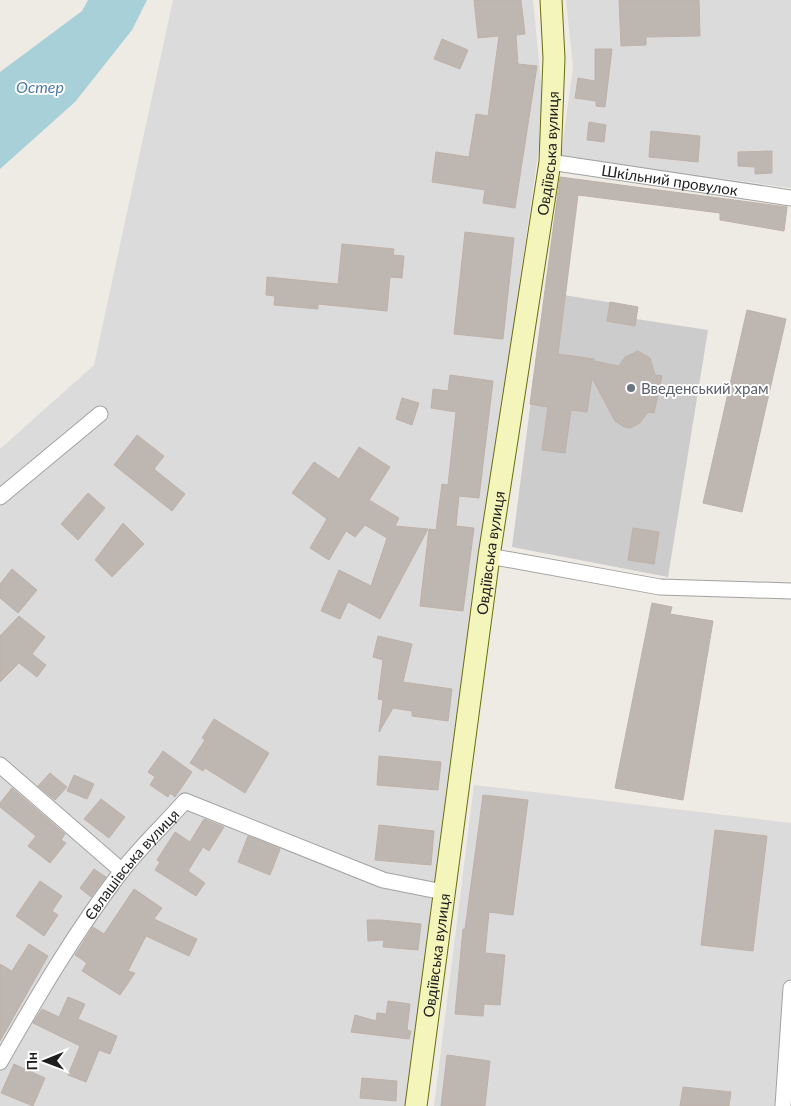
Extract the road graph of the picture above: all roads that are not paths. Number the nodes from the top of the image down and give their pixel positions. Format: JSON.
{"nodes":[{"id":1,"x":551,"y":0,"type":"edge"},
{"id":2,"x":550,"y":162,"type":"junction"},
{"id":3,"x":791,"y":198,"type":"edge"},
{"id":4,"x":100,"y":414,"type":"dead end"},
{"id":5,"x":0,"y":497,"type":"edge"},
{"id":6,"x":489,"y":556,"type":"junction"},
{"id":7,"x":791,"y":591,"type":"edge"},
{"id":8,"x":0,"y":765,"type":"edge"},
{"id":9,"x":122,"y":871,"type":"junction"},
{"id":10,"x":443,"y":892,"type":"junction"},
{"id":11,"x":791,"y":988,"type":"edge"},
{"id":12,"x":0,"y":1062,"type":"edge"},
{"id":13,"x":416,"y":1106,"type":"edge"},
{"id":14,"x":783,"y":1106,"type":"edge"}],
"edges":[{"from":1,"to":2,"type":"main road","name":"Овдіївська вулиця"},
{"from":2,"to":3,"type":"street","name":"Шкільний провулок"},
{"from":2,"to":6,"type":"main road","name":"Овдіївська вулиця"},
{"from":4,"to":5,"type":"street"},
{"from":6,"to":7,"type":"street"},
{"from":6,"to":10,"type":"main road","name":"Овдіївська вулиця"},
{"from":8,"to":9,"type":"street"},
{"from":9,"to":10,"type":"street","name":"Євлашівська вулиця"},
{"from":9,"to":12,"type":"street","name":"Євлашівська вулиця"},
{"from":10,"to":13,"type":"main road","name":"Овдіївська вулиця"},
{"from":11,"to":14,"type":"street"}]}
